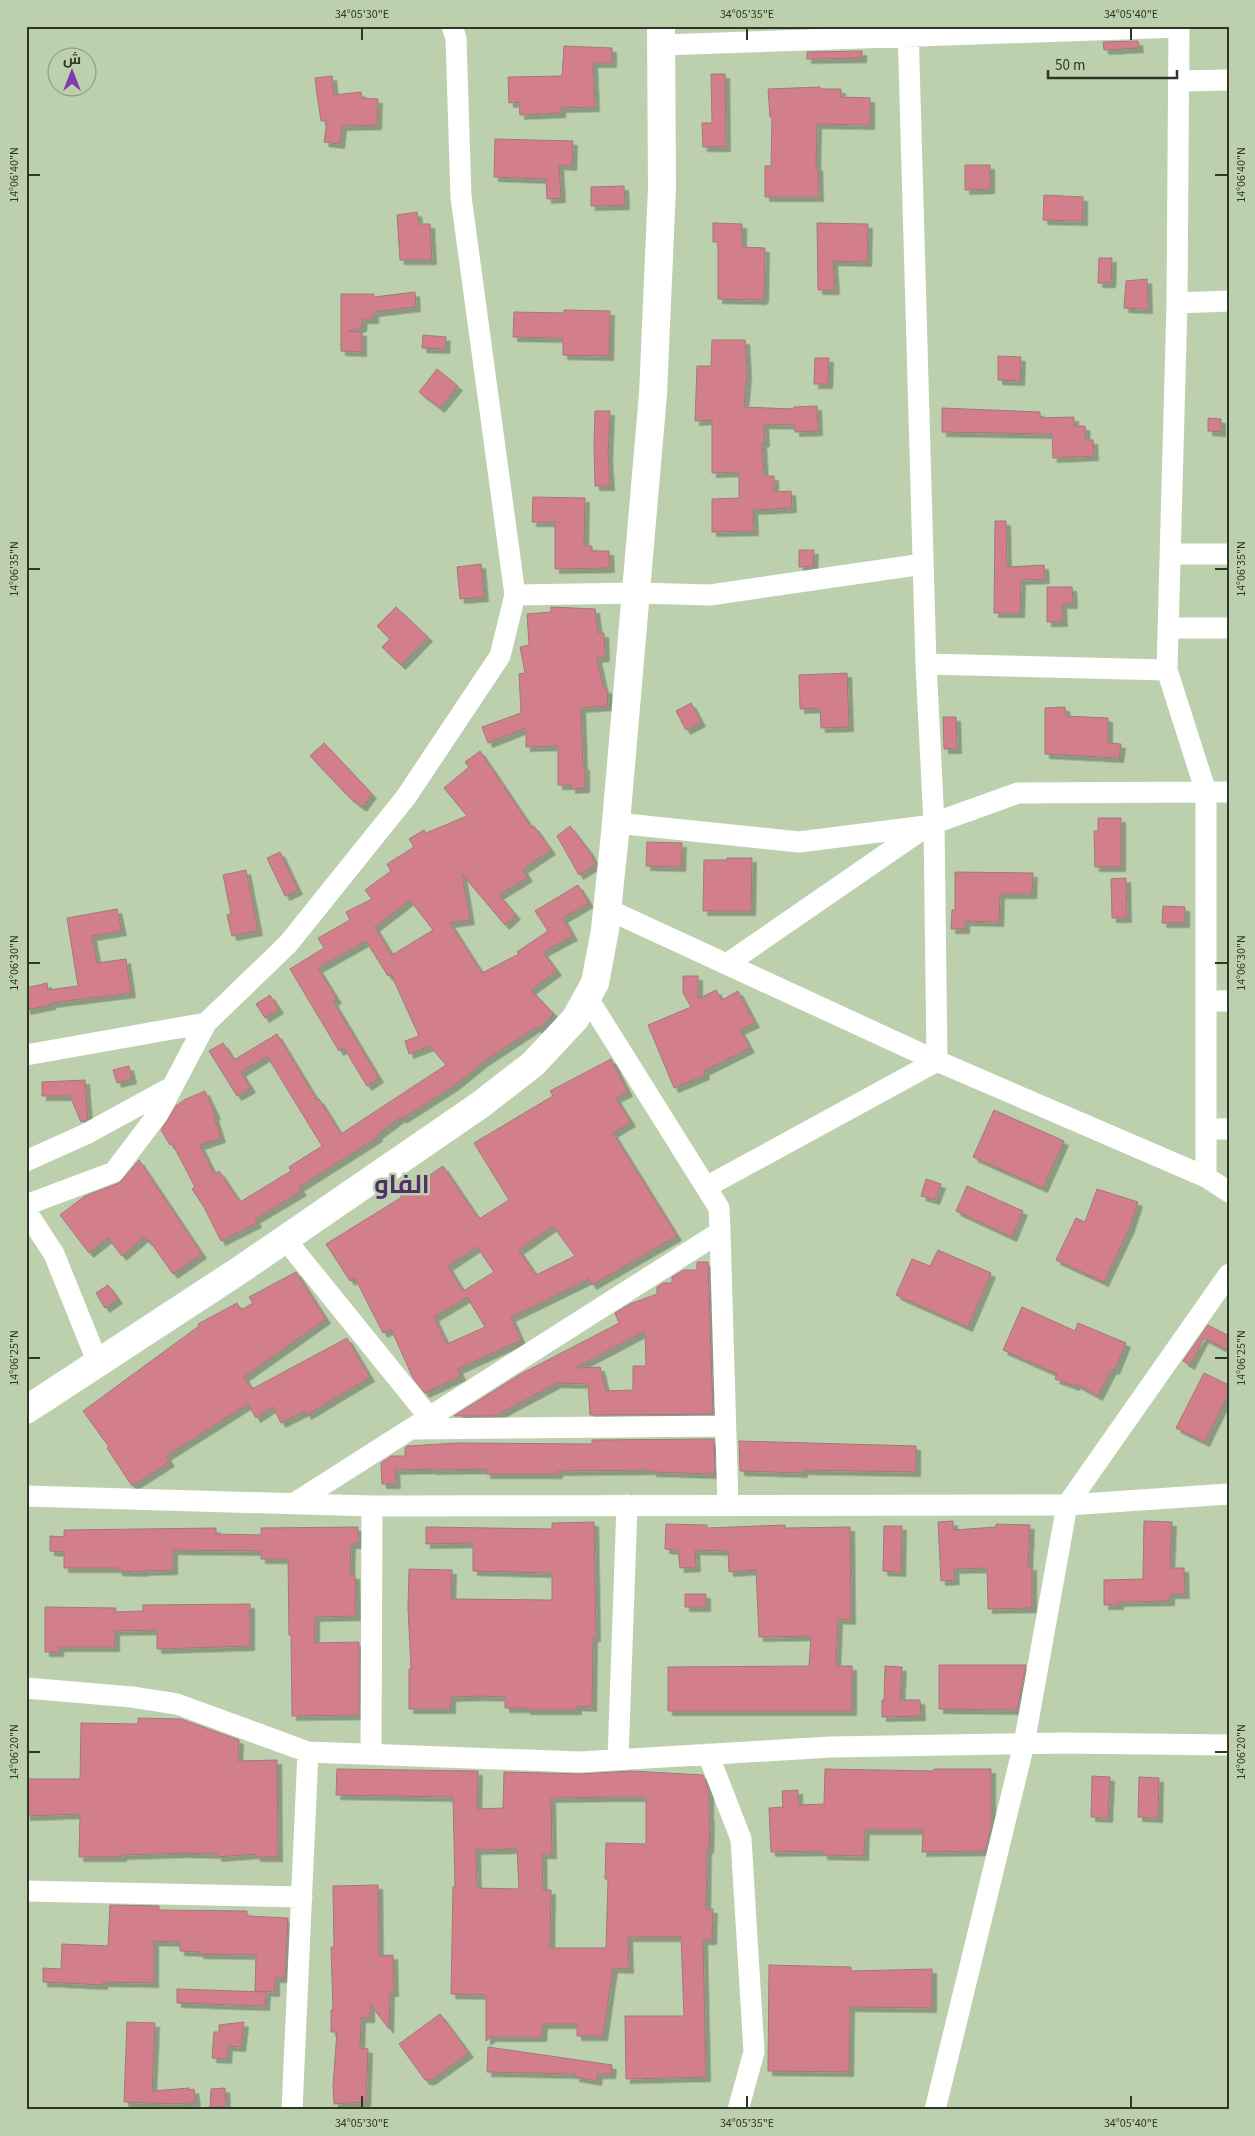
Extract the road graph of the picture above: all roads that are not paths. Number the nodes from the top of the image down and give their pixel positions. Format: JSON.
{"nodes":[{"id":1,"x":452,"y":26,"type":"edge"},
{"id":2,"x":1179,"y":26,"type":"edge"},
{"id":3,"x":908,"y":31,"type":"edge"},
{"id":4,"x":662,"y":36,"type":"edge"},
{"id":5,"x":1229,"y":80,"type":"edge"},
{"id":6,"x":1179,"y":81,"type":"junction"},
{"id":7,"x":1229,"y":301,"type":"edge"},
{"id":8,"x":1177,"y":303,"type":"junction"},
{"id":9,"x":1170,"y":554,"type":"junction"},
{"id":10,"x":1229,"y":554,"type":"edge"},
{"id":11,"x":923,"y":564,"type":"junction"},
{"id":12,"x":637,"y":593,"type":"junction"},
{"id":13,"x":514,"y":595,"type":"junction"},
{"id":14,"x":1168,"y":628,"type":"junction"},
{"id":15,"x":1229,"y":628,"type":"edge"},
{"id":16,"x":926,"y":664,"type":"junction"},
{"id":17,"x":1167,"y":670,"type":"junction"},
{"id":18,"x":1206,"y":792,"type":"junction"},
{"id":19,"x":1229,"y":792,"type":"edge"},
{"id":20,"x":616,"y":824,"type":"junction"},
{"id":21,"x":930,"y":825,"type":"junction"},
{"id":22,"x":607,"y":909,"type":"junction"},
{"id":23,"x":727,"y":964,"type":"junction"},
{"id":24,"x":587,"y":997,"type":"junction"},
{"id":25,"x":1206,"y":1001,"type":"junction"},
{"id":26,"x":1229,"y":1001,"type":"edge"},
{"id":27,"x":206,"y":1023,"type":"junction"},
{"id":28,"x":26,"y":1055,"type":"edge"},
{"id":29,"x":936,"y":1061,"type":"junction"},
{"id":30,"x":172,"y":1087,"type":"junction"},
{"id":31,"x":1206,"y":1129,"type":"junction"},
{"id":32,"x":1229,"y":1130,"type":"edge"},
{"id":33,"x":26,"y":1161,"type":"edge"},
{"id":34,"x":1206,"y":1178,"type":"junction"},
{"id":35,"x":706,"y":1187,"type":"junction"},
{"id":36,"x":1229,"y":1192,"type":"edge"},
{"id":37,"x":26,"y":1205,"type":"edge"},
{"id":38,"x":26,"y":1210,"type":"edge"},
{"id":39,"x":720,"y":1232,"type":"junction"},
{"id":40,"x":284,"y":1239,"type":"junction"},
{"id":41,"x":1229,"y":1274,"type":"edge"},
{"id":42,"x":98,"y":1363,"type":"junction"},
{"id":43,"x":26,"y":1410,"type":"edge"},
{"id":44,"x":430,"y":1417,"type":"junction"},
{"id":45,"x":725,"y":1426,"type":"junction"},
{"id":46,"x":411,"y":1429,"type":"junction"},
{"id":47,"x":1229,"y":1494,"type":"edge"},
{"id":48,"x":26,"y":1496,"type":"edge"},
{"id":49,"x":293,"y":1504,"type":"junction"},
{"id":50,"x":627,"y":1505,"type":"junction"},
{"id":51,"x":728,"y":1505,"type":"junction"},
{"id":52,"x":1067,"y":1505,"type":"junction"},
{"id":53,"x":372,"y":1506,"type":"junction"},
{"id":54,"x":26,"y":1688,"type":"edge"},
{"id":55,"x":1024,"y":1744,"type":"junction"},
{"id":56,"x":1229,"y":1745,"type":"edge"},
{"id":57,"x":308,"y":1752,"type":"junction"},
{"id":58,"x":371,"y":1754,"type":"junction"},
{"id":59,"x":708,"y":1754,"type":"junction"},
{"id":60,"x":618,"y":1759,"type":"junction"},
{"id":61,"x":26,"y":1892,"type":"edge"},
{"id":62,"x":302,"y":1897,"type":"junction"},
{"id":63,"x":292,"y":2110,"type":"edge"},
{"id":64,"x":738,"y":2110,"type":"edge"},
{"id":65,"x":935,"y":2110,"type":"edge"}],
"edges":[{"from":1,"to":13,"type":"street"},
{"from":2,"to":3,"type":"street"},
{"from":2,"to":6,"type":"street"},
{"from":3,"to":4,"type":"street"},
{"from":3,"to":11,"type":"street"},
{"from":4,"to":12,"type":"street"},
{"from":5,"to":6,"type":"street"},
{"from":6,"to":8,"type":"street"},
{"from":7,"to":8,"type":"street"},
{"from":8,"to":9,"type":"street"},
{"from":9,"to":10,"type":"street"},
{"from":9,"to":14,"type":"street"},
{"from":11,"to":12,"type":"street"},
{"from":11,"to":16,"type":"street"},
{"from":12,"to":13,"type":"street"},
{"from":12,"to":20,"type":"street"},
{"from":13,"to":27,"type":"street"},
{"from":14,"to":15,"type":"street"},
{"from":14,"to":17,"type":"street"},
{"from":16,"to":17,"type":"street"},
{"from":16,"to":21,"type":"street"},
{"from":17,"to":18,"type":"street"},
{"from":18,"to":19,"type":"street"},
{"from":18,"to":21,"type":"street"},
{"from":18,"to":25,"type":"street"},
{"from":20,"to":21,"type":"street"},
{"from":20,"to":22,"type":"street"},
{"from":21,"to":23,"type":"street"},
{"from":21,"to":29,"type":"street"},
{"from":22,"to":23,"type":"street"},
{"from":22,"to":24,"type":"street"},
{"from":23,"to":29,"type":"street"},
{"from":24,"to":35,"type":"street"},
{"from":24,"to":40,"type":"street"},
{"from":25,"to":26,"type":"street"},
{"from":25,"to":31,"type":"street"},
{"from":27,"to":28,"type":"street"},
{"from":27,"to":30,"type":"street"},
{"from":29,"to":34,"type":"street"},
{"from":29,"to":35,"type":"street"},
{"from":30,"to":33,"type":"street"},
{"from":30,"to":37,"type":"street"},
{"from":31,"to":32,"type":"street"},
{"from":31,"to":34,"type":"street"},
{"from":34,"to":36,"type":"street"},
{"from":35,"to":39,"type":"street"},
{"from":38,"to":42,"type":"street"},
{"from":39,"to":44,"type":"street"},
{"from":39,"to":45,"type":"street"},
{"from":40,"to":42,"type":"street"},
{"from":40,"to":44,"type":"street"},
{"from":41,"to":52,"type":"street"},
{"from":42,"to":43,"type":"street"},
{"from":44,"to":46,"type":"street"},
{"from":45,"to":46,"type":"street"},
{"from":45,"to":51,"type":"street"},
{"from":46,"to":49,"type":"street"},
{"from":47,"to":52,"type":"street"},
{"from":48,"to":49,"type":"street"},
{"from":49,"to":53,"type":"street"},
{"from":50,"to":51,"type":"street"},
{"from":50,"to":53,"type":"street"},
{"from":50,"to":60,"type":"street"},
{"from":51,"to":52,"type":"street"},
{"from":52,"to":55,"type":"street"},
{"from":53,"to":58,"type":"street"},
{"from":54,"to":57,"type":"street"},
{"from":55,"to":56,"type":"street"},
{"from":55,"to":59,"type":"street"},
{"from":55,"to":65,"type":"street"},
{"from":57,"to":58,"type":"street"},
{"from":57,"to":62,"type":"street"},
{"from":58,"to":60,"type":"street"},
{"from":59,"to":60,"type":"street"},
{"from":59,"to":64,"type":"street"},
{"from":61,"to":62,"type":"street"},
{"from":62,"to":63,"type":"street"}]}
